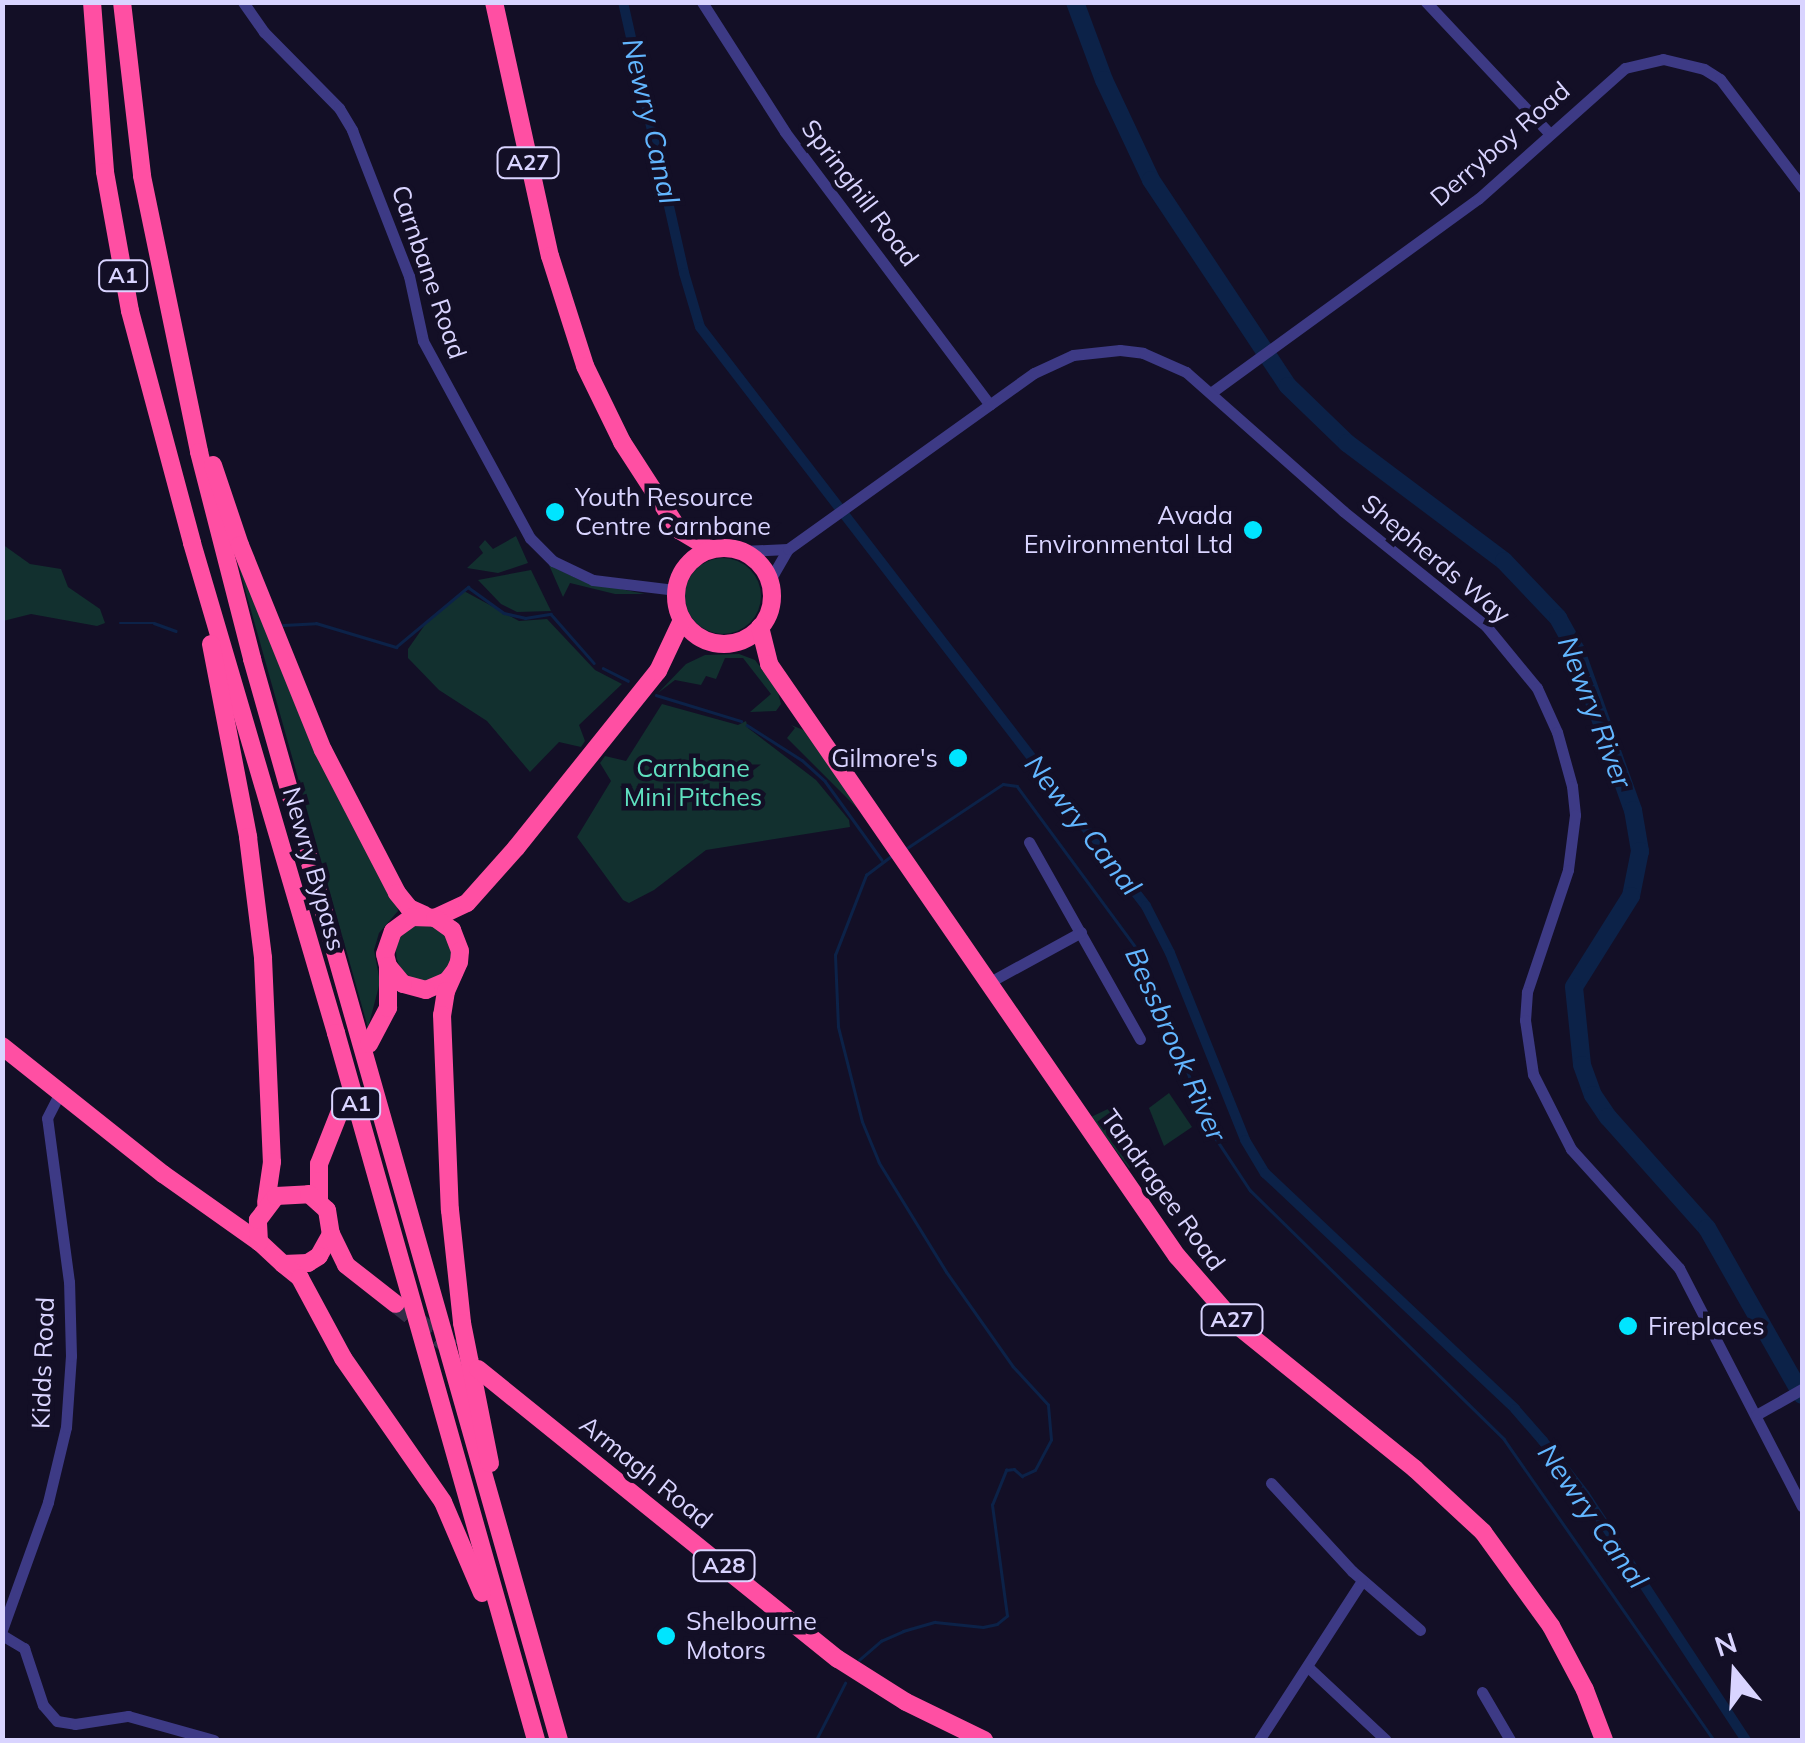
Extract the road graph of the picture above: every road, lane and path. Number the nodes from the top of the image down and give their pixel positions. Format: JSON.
{"nodes":[{"id":1,"x":92,"y":2,"type":"edge"},
{"id":2,"x":122,"y":2,"type":"edge"},
{"id":3,"x":243,"y":2,"type":"edge"},
{"id":4,"x":494,"y":2,"type":"edge"},
{"id":5,"x":702,"y":2,"type":"edge"},
{"id":6,"x":1426,"y":2,"type":"edge"},
{"id":7,"x":1548,"y":132,"type":"junction"},
{"id":8,"x":1802,"y":187,"type":"edge"},
{"id":9,"x":176,"y":350,"type":"junction"},
{"id":10,"x":1212,"y":392,"type":"junction"},
{"id":11,"x":990,"y":405,"type":"junction"},
{"id":12,"x":679,"y":530,"type":"junction"},
{"id":13,"x":192,"y":544,"type":"junction"},
{"id":14,"x":711,"y":549,"type":"junction"},
{"id":15,"x":788,"y":549,"type":"junction"},
{"id":16,"x":742,"y":551,"type":"junction"},
{"id":17,"x":770,"y":580,"type":"junction"},
{"id":18,"x":678,"y":584,"type":"junction"},
{"id":19,"x":682,"y":620,"type":"junction"},
{"id":20,"x":760,"y":628,"type":"junction"},
{"id":21,"x":740,"y":641,"type":"junction"},
{"id":22,"x":715,"y":643,"type":"junction"},
{"id":23,"x":769,"y":664,"type":"junction"},
{"id":24,"x":658,"y":671,"type":"junction"},
{"id":25,"x":1029,"y":842,"type":"dead end"},
{"id":26,"x":466,"y":903,"type":"junction"},
{"id":27,"x":430,"y":917,"type":"junction"},
{"id":28,"x":1081,"y":932,"type":"junction"},
{"id":29,"x":458,"y":940,"type":"junction"},
{"id":30,"x":388,"y":966,"type":"junction"},
{"id":31,"x":454,"y":972,"type":"junction"},
{"id":32,"x":988,"y":983,"type":"junction"},
{"id":33,"x":426,"y":990,"type":"junction"},
{"id":34,"x":388,"y":1008,"type":"junction"},
{"id":35,"x":1140,"y":1038,"type":"dead end"},
{"id":36,"x":369,"y":1044,"type":"dead end"},
{"id":37,"x":2,"y":1046,"type":"edge"},
{"id":38,"x":60,"y":1092,"type":"junction"},
{"id":39,"x":340,"y":1110,"type":"dead end"},
{"id":40,"x":319,"y":1164,"type":"junction"},
{"id":41,"x":286,"y":1192,"type":"junction"},
{"id":42,"x":319,"y":1201,"type":"junction"},
{"id":43,"x":264,"y":1207,"type":"junction"},
{"id":44,"x":220,"y":1210,"type":"junction"},
{"id":45,"x":331,"y":1234,"type":"junction"},
{"id":46,"x":259,"y":1242,"type":"junction"},
{"id":47,"x":308,"y":1263,"type":"junction"},
{"id":48,"x":283,"y":1264,"type":"junction"},
{"id":49,"x":346,"y":1265,"type":"junction"},
{"id":50,"x":396,"y":1304,"type":"tunnel mouth"},
{"id":51,"x":478,"y":1369,"type":"tunnel mouth"},
{"id":52,"x":1802,"y":1389,"type":"edge"},
{"id":53,"x":1756,"y":1415,"type":"junction"},
{"id":54,"x":1271,"y":1483,"type":"dead end"},
{"id":55,"x":1802,"y":1506,"type":"edge"},
{"id":56,"x":504,"y":1552,"type":"junction"},
{"id":57,"x":1362,"y":1581,"type":"junction"},
{"id":58,"x":1420,"y":1630,"type":"dead end"},
{"id":59,"x":2,"y":1633,"type":"edge"},
{"id":60,"x":514,"y":1667,"type":"junction"},
{"id":61,"x":1309,"y":1668,"type":"junction"},
{"id":62,"x":1482,"y":1692,"type":"dead end"},
{"id":63,"x":954,"y":1734,"type":"edge"},
{"id":64,"x":214,"y":1740,"type":"edge"},
{"id":65,"x":536,"y":1740,"type":"edge"},
{"id":66,"x":559,"y":1740,"type":"edge"},
{"id":67,"x":984,"y":1740,"type":"edge"},
{"id":68,"x":1260,"y":1740,"type":"edge"},
{"id":69,"x":1386,"y":1740,"type":"edge"},
{"id":70,"x":1510,"y":1740,"type":"edge"},
{"id":71,"x":1604,"y":1740,"type":"edge"}],
"edges":[{"from":1,"to":13,"type":"highway","name":"Newry Bypass","number":"A1"},
{"from":2,"to":9,"type":"highway","name":"Newry Bypass","number":"A1"},
{"from":3,"to":18,"type":"street","name":"Carnbane Road"},
{"from":4,"to":12,"type":"highway","number":"A27"},
{"from":5,"to":11,"type":"street","name":"Springhill Road"},
{"from":6,"to":7,"type":"street"},
{"from":7,"to":8,"type":"street","name":"Derryboy Road"},
{"from":7,"to":10,"type":"street","name":"Derryboy Road"},
{"from":9,"to":27,"type":"highway"},
{"from":9,"to":56,"type":"highway","name":"Newry Bypass","number":"A1"},
{"from":10,"to":11,"type":"street","name":"Shepherds Way"},
{"from":10,"to":53,"type":"street","name":"Shepherds Way"},
{"from":11,"to":15,"type":"street","name":"Shepherds Way"},
{"from":12,"to":14,"type":"highway","number":"A27"},
{"from":12,"to":18,"type":"highway"},
{"from":13,"to":43,"type":"highway"},
{"from":13,"to":60,"type":"highway","name":"Newry Bypass","number":"A1"},
{"from":14,"to":16,"type":"highway","number":"A27"},
{"from":14,"to":18,"type":"highway"},
{"from":15,"to":16,"type":"street"},
{"from":15,"to":17,"type":"street","name":"Shepherds Way"},
{"from":16,"to":17,"type":"highway"},
{"from":17,"to":20,"type":"highway","number":"A27"},
{"from":18,"to":19,"type":"highway"},
{"from":19,"to":22,"type":"highway"},
{"from":19,"to":24,"type":"highway"},
{"from":20,"to":21,"type":"highway"},
{"from":20,"to":23,"type":"highway","name":"Tandragee Road","number":"A27"},
{"from":21,"to":22,"type":"highway"},
{"from":21,"to":23,"type":"highway","name":"Tandragee Road","number":"A27"},
{"from":22,"to":24,"type":"highway"},
{"from":23,"to":32,"type":"highway","name":"Tandragee Road","number":"A27"},
{"from":24,"to":26,"type":"highway"},
{"from":25,"to":28,"type":"street"},
{"from":26,"to":27,"type":"highway"},
{"from":26,"to":29,"type":"highway"},
{"from":27,"to":29,"type":"highway"},
{"from":27,"to":30,"type":"highway"},
{"from":28,"to":32,"type":"street"},
{"from":28,"to":35,"type":"street"},
{"from":29,"to":31,"type":"highway"},
{"from":30,"to":33,"type":"highway"},
{"from":30,"to":34,"type":"highway"},
{"from":31,"to":33,"type":"highway"},
{"from":31,"to":56,"type":"highway"},
{"from":32,"to":71,"type":"highway","name":"Tandragee Road","number":"A27"},
{"from":33,"to":34,"type":"highway"},
{"from":34,"to":36,"type":"highway"},
{"from":37,"to":38,"type":"highway"},
{"from":38,"to":44,"type":"highway"},
{"from":38,"to":59,"type":"street","name":"Kidds Road"},
{"from":39,"to":40,"type":"highway"},
{"from":40,"to":41,"type":"highway"},
{"from":40,"to":42,"type":"highway"},
{"from":41,"to":42,"type":"highway"},
{"from":41,"to":43,"type":"highway"},
{"from":42,"to":45,"type":"highway"},
{"from":43,"to":44,"type":"highway"},
{"from":43,"to":46,"type":"highway"},
{"from":44,"to":46,"type":"highway"},
{"from":45,"to":47,"type":"highway"},
{"from":45,"to":49,"type":"highway"},
{"from":46,"to":48,"type":"highway"},
{"from":47,"to":48,"type":"highway"},
{"from":47,"to":49,"type":"highway"},
{"from":48,"to":60,"type":"highway"},
{"from":49,"to":50,"type":"highway"},
{"from":51,"to":63,"type":"highway","name":"Armagh Road","number":"A28"},
{"from":52,"to":53,"type":"street"},
{"from":53,"to":55,"type":"street","name":"Shepherds Way"},
{"from":54,"to":57,"type":"street"},
{"from":56,"to":66,"type":"highway","name":"Newry Bypass","number":"A1"},
{"from":57,"to":58,"type":"street"},
{"from":57,"to":61,"type":"street"},
{"from":59,"to":64,"type":"street"},
{"from":60,"to":65,"type":"highway","name":"Newry Bypass","number":"A1"},
{"from":61,"to":68,"type":"street"},
{"from":61,"to":69,"type":"street"},
{"from":62,"to":70,"type":"street"},
{"from":63,"to":67,"type":"highway","name":"Armagh Road","number":"A28"}]}
